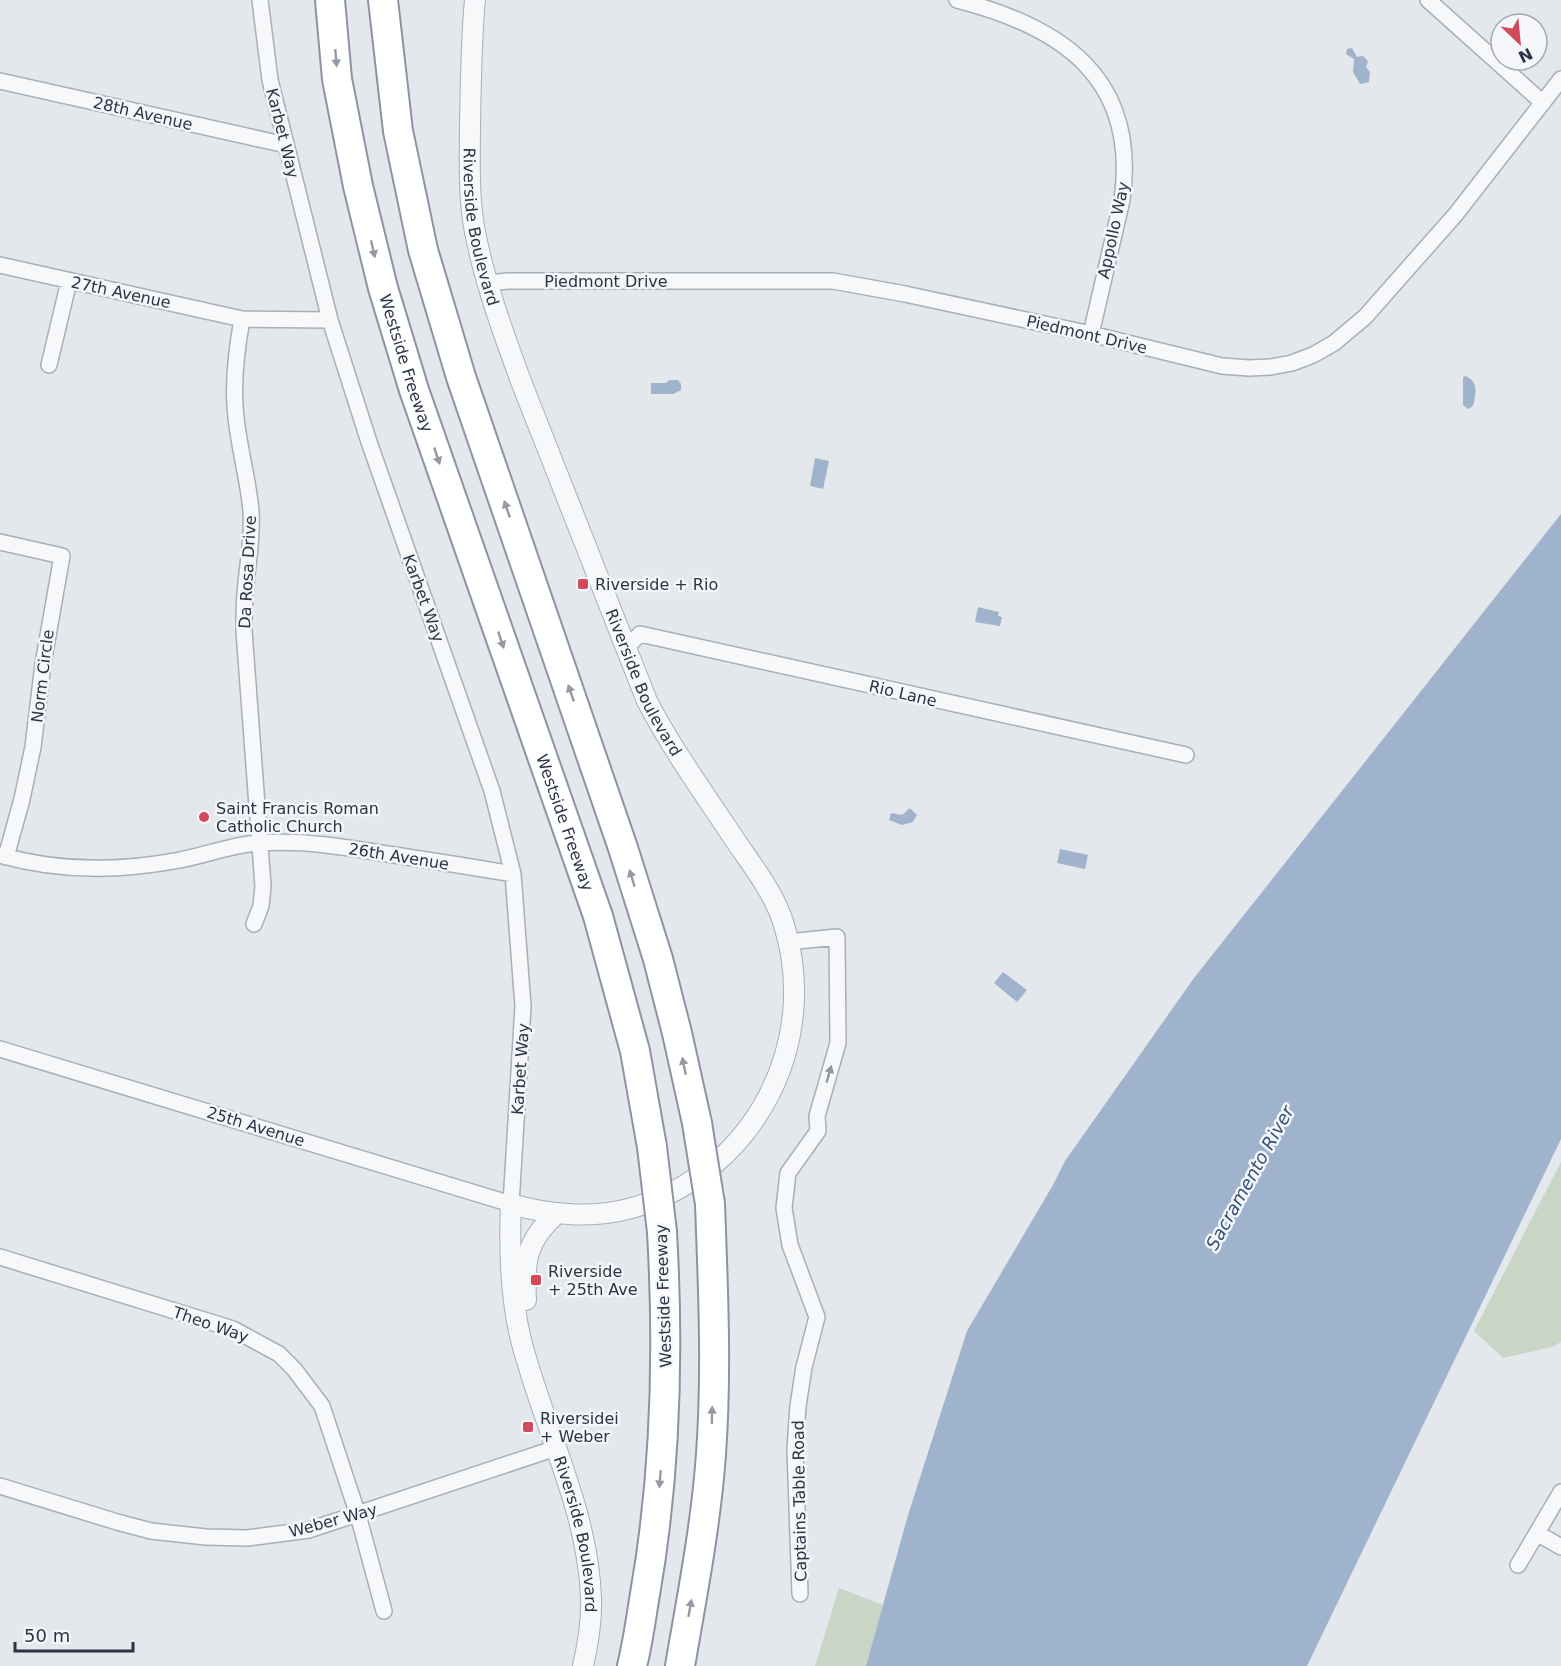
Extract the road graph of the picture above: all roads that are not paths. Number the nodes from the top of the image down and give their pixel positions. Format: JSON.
{"nodes":[{"id":1,"x":260,"y":0,"type":"edge"},
{"id":2,"x":330,"y":0,"type":"edge"},
{"id":3,"x":383,"y":0,"type":"edge"},
{"id":4,"x":475,"y":0,"type":"edge"},
{"id":5,"x":957,"y":0,"type":"edge"},
{"id":6,"x":1428,"y":0,"type":"edge"},
{"id":7,"x":1561,"y":79,"type":"edge"},
{"id":8,"x":0,"y":81,"type":"edge"},
{"id":9,"x":1543,"y":103,"type":"junction"},
{"id":10,"x":286,"y":145,"type":"junction"},
{"id":11,"x":0,"y":265,"type":"edge"},
{"id":12,"x":69,"y":281,"type":"junction"},
{"id":13,"x":488,"y":283,"type":"junction"},
{"id":14,"x":242,"y":319,"type":"junction"},
{"id":15,"x":330,"y":320,"type":"junction"},
{"id":16,"x":1091,"y":334,"type":"junction"},
{"id":17,"x":49,"y":365,"type":"dead end"},
{"id":18,"x":0,"y":542,"type":"edge"},
{"id":19,"x":625,"y":649,"type":"junction"},
{"id":20,"x":1186,"y":755,"type":"dead end"},
{"id":21,"x":260,"y":843,"type":"junction"},
{"id":22,"x":3,"y":856,"type":"edge"},
{"id":23,"x":513,"y":874,"type":"junction"},
{"id":24,"x":254,"y":924,"type":"dead end"},
{"id":25,"x":788,"y":942,"type":"junction"},
{"id":26,"x":0,"y":1049,"type":"edge"},
{"id":27,"x":511,"y":1204,"type":"junction"},
{"id":28,"x":556,"y":1214,"type":"junction"},
{"id":29,"x":0,"y":1257,"type":"edge"},
{"id":30,"x":521,"y":1338,"type":"junction"},
{"id":31,"x":556,"y":1448,"type":"junction"},
{"id":32,"x":0,"y":1486,"type":"edge"},
{"id":33,"x":1561,"y":1492,"type":"edge"},
{"id":34,"x":358,"y":1515,"type":"junction"},
{"id":35,"x":1537,"y":1533,"type":"junction"},
{"id":36,"x":1561,"y":1547,"type":"edge"},
{"id":37,"x":1518,"y":1565,"type":"dead end"},
{"id":38,"x":800,"y":1594,"type":"dead end"},
{"id":39,"x":384,"y":1611,"type":"dead end"},
{"id":40,"x":584,"y":1666,"type":"edge"},
{"id":41,"x":632,"y":1666,"type":"edge"},
{"id":42,"x":680,"y":1666,"type":"edge"}],
"edges":[{"from":1,"to":10,"type":"street","name":"Karbet Way"},
{"from":2,"to":41,"type":"highway","name":"Westside Freeway","one_way":true,"bridge":true},
{"from":42,"to":3,"type":"highway","one_way":true,"bridge":true},
{"from":4,"to":13,"type":"street","name":"Riverside Boulevard"},
{"from":5,"to":16,"type":"street","name":"Appollo Way"},
{"from":6,"to":9,"type":"street"},
{"from":7,"to":9,"type":"street","name":"Piedmont Drive"},
{"from":8,"to":10,"type":"street","name":"28th Avenue"},
{"from":9,"to":16,"type":"street","name":"Piedmont Drive"},
{"from":10,"to":15,"type":"street","name":"Karbet Way"},
{"from":11,"to":12,"type":"street","name":"27th Avenue"},
{"from":12,"to":14,"type":"street","name":"27th Avenue"},
{"from":12,"to":17,"type":"street"},
{"from":13,"to":16,"type":"street","name":"Piedmont Drive"},
{"from":13,"to":19,"type":"street","name":"Riverside Boulevard"},
{"from":14,"to":15,"type":"street"},
{"from":14,"to":21,"type":"street","name":"Da Rosa Drive"},
{"from":15,"to":23,"type":"street","name":"Karbet Way"},
{"from":18,"to":22,"type":"street","name":"Norm Circle"},
{"from":19,"to":20,"type":"street","name":"Rio Lane"},
{"from":19,"to":25,"type":"street","name":"Riverside Boulevard"},
{"from":21,"to":22,"type":"street","name":"26th Avenue"},
{"from":21,"to":23,"type":"street","name":"26th Avenue"},
{"from":21,"to":24,"type":"street","name":"Da Rosa Drive"},
{"from":23,"to":27,"type":"street","name":"Karbet Way"},
{"from":25,"to":28,"type":"street","name":"Riverside Boulevard"},
{"from":38,"to":25,"type":"street","name":"Captains Table Road","one_way":true},
{"from":26,"to":27,"type":"street","name":"25th Avenue"},
{"from":27,"to":28,"type":"street","name":"Riverside Boulevard"},
{"from":27,"to":30,"type":"street","name":"Riverside Boulevard"},
{"from":28,"to":30,"type":"street","name":"Riverside Boulevard"},
{"from":29,"to":34,"type":"street","name":"Theo Way"},
{"from":30,"to":31,"type":"street","name":"Riverside Boulevard"},
{"from":31,"to":34,"type":"street","name":"Weber Way"},
{"from":31,"to":40,"type":"street","name":"Riverside Boulevard"},
{"from":32,"to":34,"type":"street","name":"Weber Way"},
{"from":33,"to":35,"type":"street"},
{"from":34,"to":39,"type":"street","name":"Theo Way"},
{"from":35,"to":36,"type":"street"},
{"from":35,"to":37,"type":"street"}]}
